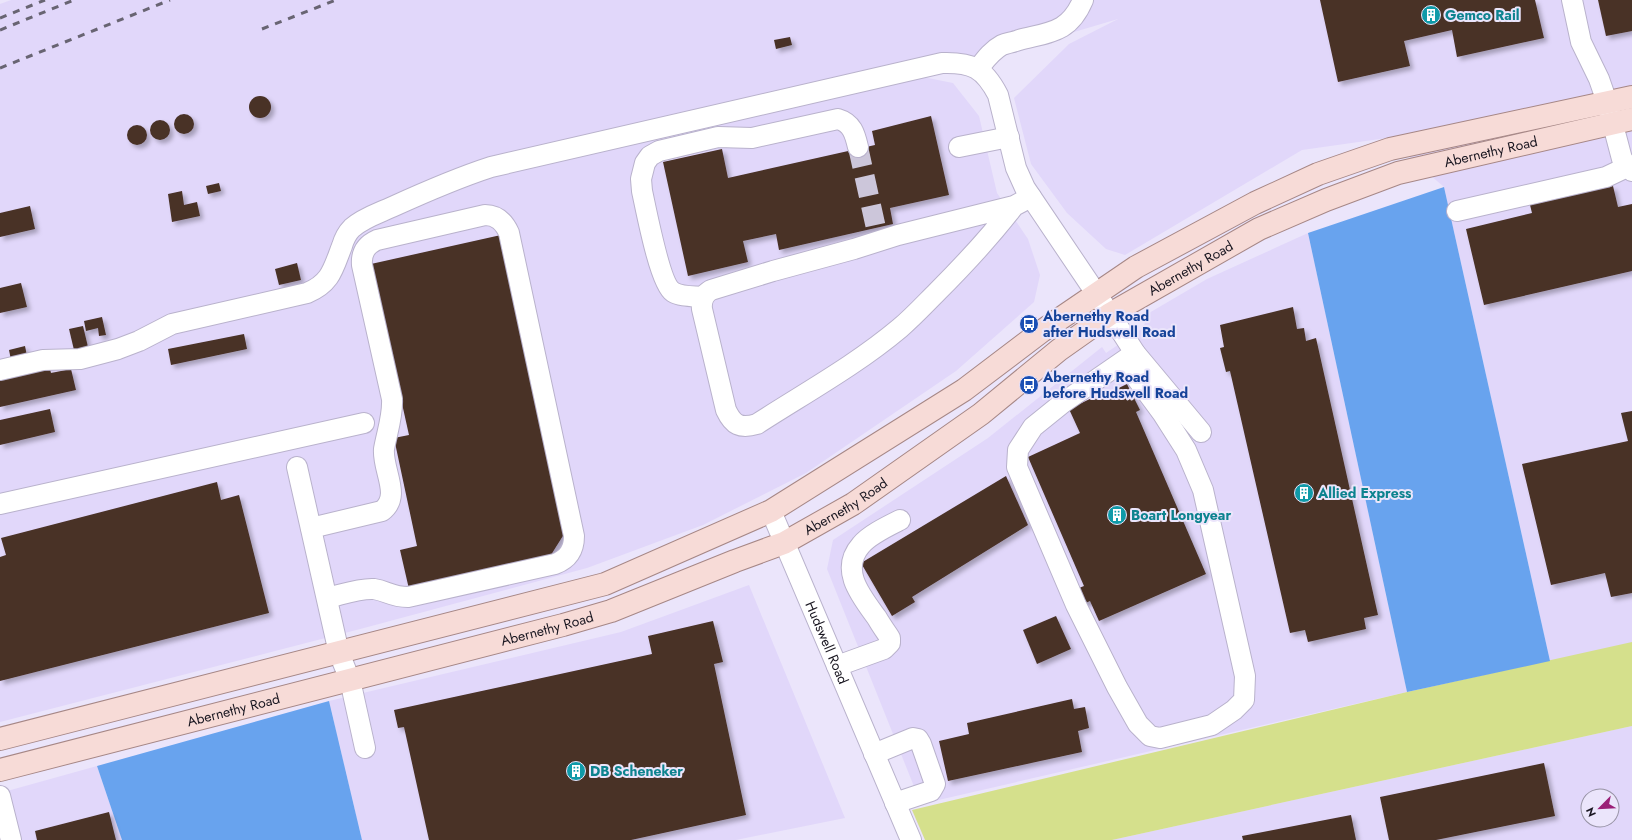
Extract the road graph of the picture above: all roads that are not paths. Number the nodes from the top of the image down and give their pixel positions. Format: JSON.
{"nodes":[{"id":1,"x":1083,"y":0,"type":"edge"},
{"id":2,"x":1572,"y":0,"type":"edge"},
{"id":3,"x":978,"y":70,"type":"junction"},
{"id":4,"x":1632,"y":97,"type":"edge"},
{"id":5,"x":1607,"y":102,"type":"junction"},
{"id":6,"x":1622,"y":121,"type":"edge"},
{"id":7,"x":1008,"y":137,"type":"junction"},
{"id":8,"x":858,"y":147,"type":"tunnel mouth"},
{"id":9,"x":960,"y":148,"type":"dead end"},
{"id":10,"x":1390,"y":149,"type":"junction"},
{"id":11,"x":1630,"y":169,"type":"edge"},
{"id":12,"x":1398,"y":173,"type":"junction"},
{"id":13,"x":1022,"y":202,"type":"junction"},
{"id":14,"x":1457,"y":211,"type":"dead end"},
{"id":15,"x":1096,"y":293,"type":"junction"},
{"id":16,"x":703,"y":297,"type":"junction"},
{"id":17,"x":1110,"y":314,"type":"junction"},
{"id":18,"x":1129,"y":357,"type":"junction"},
{"id":19,"x":0,"y":370,"type":"edge"},
{"id":20,"x":364,"y":423,"type":"dead end"},
{"id":21,"x":1201,"y":432,"type":"dead end"},
{"id":22,"x":297,"y":467,"type":"dead end"},
{"id":23,"x":0,"y":504,"type":"edge"},
{"id":24,"x":771,"y":510,"type":"junction"},
{"id":25,"x":900,"y":520,"type":"dead end"},
{"id":26,"x":311,"y":528,"type":"junction"},
{"id":27,"x":784,"y":543,"type":"junction"},
{"id":28,"x":327,"y":598,"type":"junction"},
{"id":29,"x":339,"y":653,"type":"junction"},
{"id":30,"x":837,"y":666,"type":"junction"},
{"id":31,"x":350,"y":680,"type":"junction"},
{"id":32,"x":0,"y":739,"type":"edge"},
{"id":33,"x":366,"y":748,"type":"dead end"},
{"id":34,"x":874,"y":754,"type":"junction"},
{"id":35,"x":0,"y":770,"type":"edge"},
{"id":36,"x":883,"y":775,"type":"junction"},
{"id":37,"x":0,"y":796,"type":"edge"},
{"id":38,"x":895,"y":803,"type":"junction"},
{"id":39,"x":2,"y":817,"type":"edge"},
{"id":40,"x":11,"y":840,"type":"edge"},
{"id":41,"x":899,"y":840,"type":"edge"},
{"id":42,"x":912,"y":840,"type":"edge"}],
"edges":[{"from":1,"to":3,"type":"street"},
{"from":2,"to":5,"type":"street"},
{"from":3,"to":7,"type":"street"},
{"from":3,"to":19,"type":"street"},
{"from":4,"to":5,"type":"main road","name":"Abernethy Road"},
{"from":5,"to":6,"type":"street"},
{"from":5,"to":10,"type":"main road","name":"Abernethy Road"},
{"from":6,"to":11,"type":"street"},
{"from":6,"to":12,"type":"main road","name":"Abernethy Road"},
{"from":7,"to":9,"type":"street"},
{"from":7,"to":13,"type":"street"},
{"from":8,"to":16,"type":"street"},
{"from":10,"to":12,"type":"main road"},
{"from":10,"to":15,"type":"main road","name":"Abernethy Road"},
{"from":11,"to":14,"type":"street"},
{"from":12,"to":17,"type":"main road","name":"Abernethy Road"},
{"from":13,"to":15,"type":"street"},
{"from":13,"to":16,"type":"street"},
{"from":13,"to":16,"type":"street"},
{"from":15,"to":17,"type":"street"},
{"from":15,"to":24,"type":"main road","name":"Abernethy Road"},
{"from":17,"to":18,"type":"street"},
{"from":17,"to":27,"type":"main road","name":"Abernethy Road"},
{"from":18,"to":18,"type":"street"},
{"from":18,"to":21,"type":"street"},
{"from":20,"to":23,"type":"street"},
{"from":22,"to":26,"type":"street"},
{"from":24,"to":27,"type":"street","name":"Hudswell Road"},
{"from":24,"to":29,"type":"main road","name":"Abernethy Road"},
{"from":25,"to":30,"type":"street"},
{"from":26,"to":28,"type":"street"},
{"from":26,"to":28,"type":"street"},
{"from":27,"to":30,"type":"street","name":"Hudswell Road"},
{"from":27,"to":31,"type":"main road","name":"Abernethy Road"},
{"from":28,"to":29,"type":"street"},
{"from":29,"to":31,"type":"street"},
{"from":29,"to":32,"type":"main road","name":"Abernethy Road"},
{"from":30,"to":34,"type":"street","name":"Hudswell Road"},
{"from":31,"to":33,"type":"street"},
{"from":31,"to":35,"type":"main road","name":"Abernethy Road"},
{"from":34,"to":36,"type":"street","name":"Hudswell Road"},
{"from":34,"to":38,"type":"street"},
{"from":36,"to":38,"type":"street","name":"Hudswell Road"},
{"from":36,"to":41,"type":"street","name":"Hudswell Road"},
{"from":37,"to":39,"type":"street"},
{"from":38,"to":42,"type":"street","name":"Hudswell Road"},
{"from":39,"to":40,"type":"street"}]}
